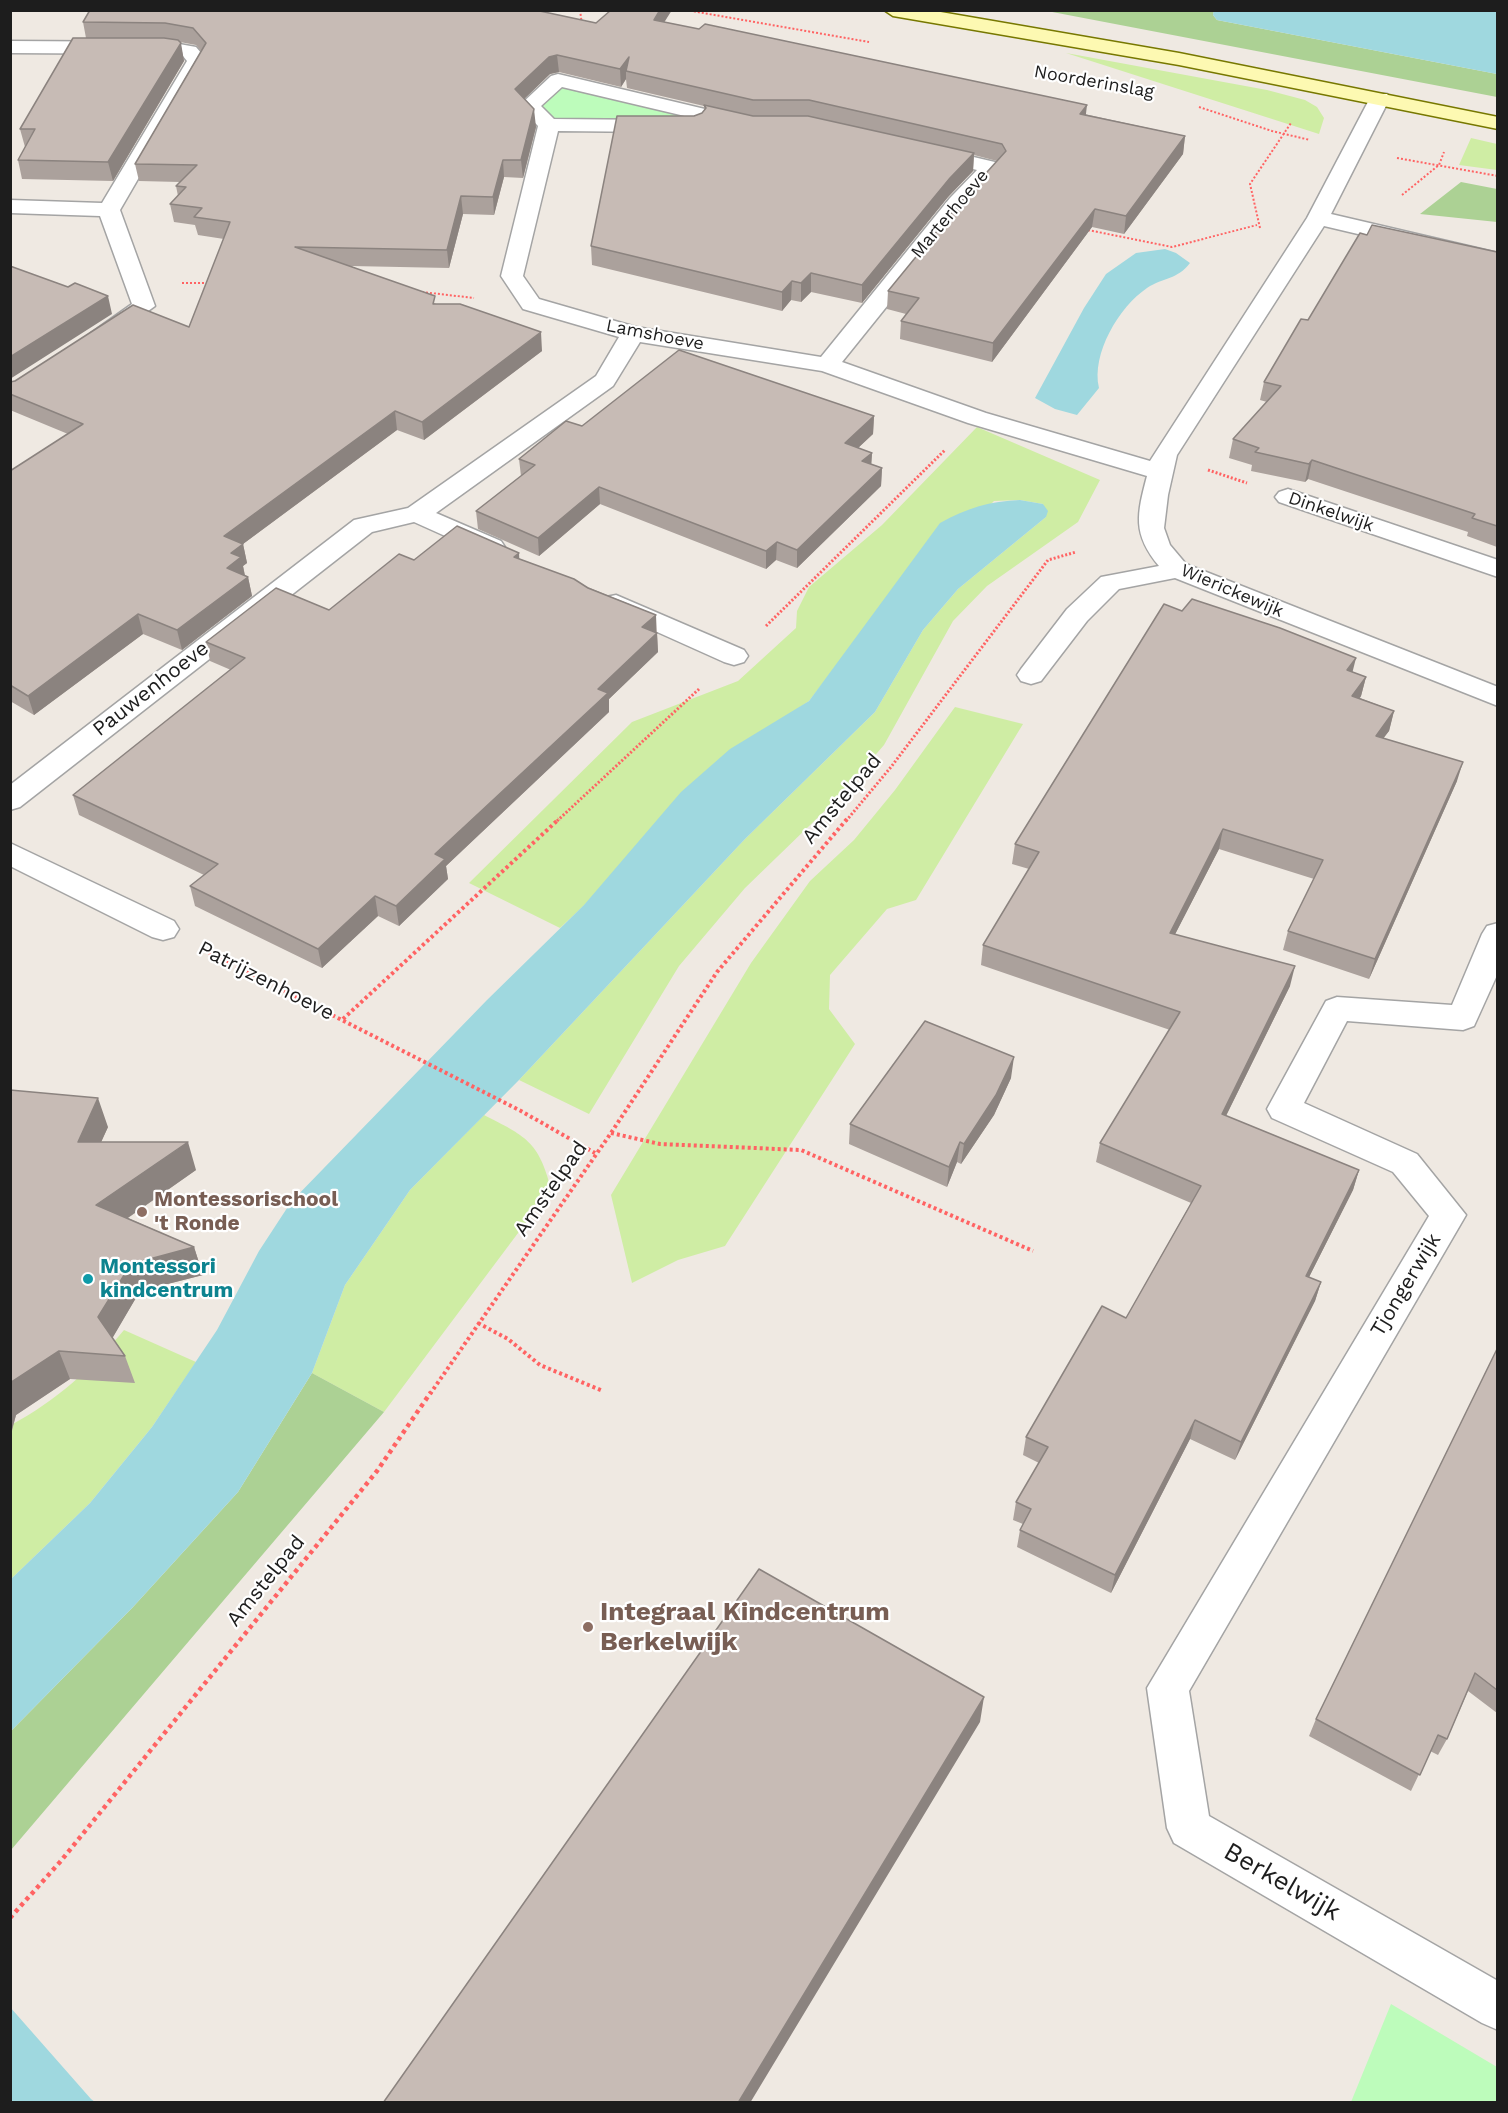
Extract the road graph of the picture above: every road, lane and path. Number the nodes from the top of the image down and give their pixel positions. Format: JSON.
{"nodes":[{"id":1,"x":686,"y":10,"type":"edge"},
{"id":2,"x":893,"y":10,"type":"edge"},
{"id":3,"x":869,"y":42,"type":"dead end"},
{"id":4,"x":10,"y":47,"type":"edge"},
{"id":5,"x":1380,"y":98,"type":"junction"},
{"id":6,"x":1199,"y":107,"type":"dead end"},
{"id":7,"x":1497,"y":123,"type":"edge"},
{"id":8,"x":549,"y":125,"type":"junction"},
{"id":9,"x":912,"y":149,"type":"edge"},
{"id":10,"x":1355,"y":150,"type":"junction"},
{"id":11,"x":1497,"y":176,"type":"edge"},
{"id":12,"x":10,"y":206,"type":"edge"},
{"id":13,"x":109,"y":210,"type":"junction"},
{"id":14,"x":1318,"y":218,"type":"junction"},
{"id":15,"x":1257,"y":225,"type":"dead end"},
{"id":16,"x":1082,"y":229,"type":"edge"},
{"id":17,"x":1497,"y":260,"type":"edge"},
{"id":18,"x":220,"y":283,"type":"edge"},
{"id":19,"x":418,"y":292,"type":"edge"},
{"id":20,"x":140,"y":295,"type":"junction"},
{"id":21,"x":531,"y":304,"type":"junction"},
{"id":22,"x":633,"y":334,"type":"junction"},
{"id":23,"x":87,"y":344,"type":"edge"},
{"id":24,"x":827,"y":365,"type":"junction"},
{"id":25,"x":977,"y":418,"type":"junction"},
{"id":26,"x":1162,"y":464,"type":"junction"},
{"id":27,"x":1288,"y":497,"type":"joint"},
{"id":28,"x":417,"y":514,"type":"junction"},
{"id":29,"x":1151,"y":532,"type":"junction"},
{"id":30,"x":516,"y":558,"type":"edge"},
{"id":31,"x":1497,"y":569,"type":"edge"},
{"id":32,"x":1177,"y":570,"type":"junction"},
{"id":33,"x":592,"y":592,"type":"edge"},
{"id":34,"x":734,"y":656,"type":"junction"},
{"id":35,"x":1031,"y":675,"type":"dead end"},
{"id":36,"x":1497,"y":697,"type":"edge"},
{"id":37,"x":10,"y":800,"type":"edge"},
{"id":38,"x":10,"y":853,"type":"edge"},
{"id":39,"x":164,"y":930,"type":"joint"},
{"id":40,"x":1497,"y":934,"type":"edge"},
{"id":41,"x":343,"y":1019,"type":"junction"},
{"id":42,"x":611,"y":1133,"type":"junction"},
{"id":43,"x":595,"y":1153,"type":"junction"},
{"id":44,"x":1033,"y":1251,"type":"dead end"},
{"id":45,"x":478,"y":1323,"type":"junction"},
{"id":46,"x":603,"y":1391,"type":"dead end"},
{"id":47,"x":1168,"y":1688,"type":"joint"},
{"id":48,"x":10,"y":1918,"type":"edge"},
{"id":49,"x":1497,"y":2007,"type":"edge"}],
"edges":[{"from":1,"to":3,"type":"path"},
{"from":2,"to":5,"type":"main road","name":"Noorderinslag"},
{"from":4,"to":13,"type":"street"},
{"from":5,"to":7,"type":"main road","name":"Noorderinslag"},
{"from":5,"to":10,"type":"street"},
{"from":6,"to":10,"type":"path"},
{"from":8,"to":8,"type":"street"},
{"from":8,"to":21,"type":"street"},
{"from":9,"to":24,"type":"street","name":"Marterhoeve"},
{"from":10,"to":11,"type":"path"},
{"from":10,"to":14,"type":"street"},
{"from":12,"to":13,"type":"street"},
{"from":13,"to":20,"type":"street"},
{"from":14,"to":17,"type":"street"},
{"from":14,"to":26,"type":"street"},
{"from":15,"to":16,"type":"path"},
{"from":18,"to":20,"type":"path"},
{"from":19,"to":21,"type":"path"},
{"from":20,"to":23,"type":"street"},
{"from":21,"to":22,"type":"street","name":"Lamshoeve"},
{"from":22,"to":24,"type":"street","name":"Lamshoeve"},
{"from":22,"to":28,"type":"street","name":"Pauwenhoeve"},
{"from":24,"to":25,"type":"street","name":"Lamshoeve"},
{"from":25,"to":26,"type":"street","name":"Lamshoeve"},
{"from":25,"to":34,"type":"path"},
{"from":26,"to":27,"type":"path","name":"Dinkelwijk"},
{"from":26,"to":29,"type":"street"},
{"from":27,"to":31,"type":"street","name":"Dinkelwijk"},
{"from":28,"to":30,"type":"street"},
{"from":28,"to":37,"type":"street","name":"Pauwenhoeve"},
{"from":29,"to":32,"type":"street","name":"Wierickewijk"},
{"from":29,"to":42,"type":"path","name":"Amstelpad"},
{"from":32,"to":35,"type":"street"},
{"from":32,"to":36,"type":"street","name":"Wierickewijk"},
{"from":33,"to":34,"type":"street"},
{"from":34,"to":41,"type":"path"},
{"from":38,"to":39,"type":"street"},
{"from":39,"to":41,"type":"path","name":"Patrijzenhoeve"},
{"from":40,"to":47,"type":"street","name":"Tjongerwijk"},
{"from":41,"to":43,"type":"path","name":"Patrijzenhoeve"},
{"from":42,"to":43,"type":"path","name":"Amstelpad"},
{"from":42,"to":44,"type":"path"},
{"from":43,"to":45,"type":"path","name":"Amstelpad"},
{"from":45,"to":46,"type":"path"},
{"from":45,"to":48,"type":"path","name":"Amstelpad"},
{"from":47,"to":49,"type":"street","name":"Berkelwijk"}]}
